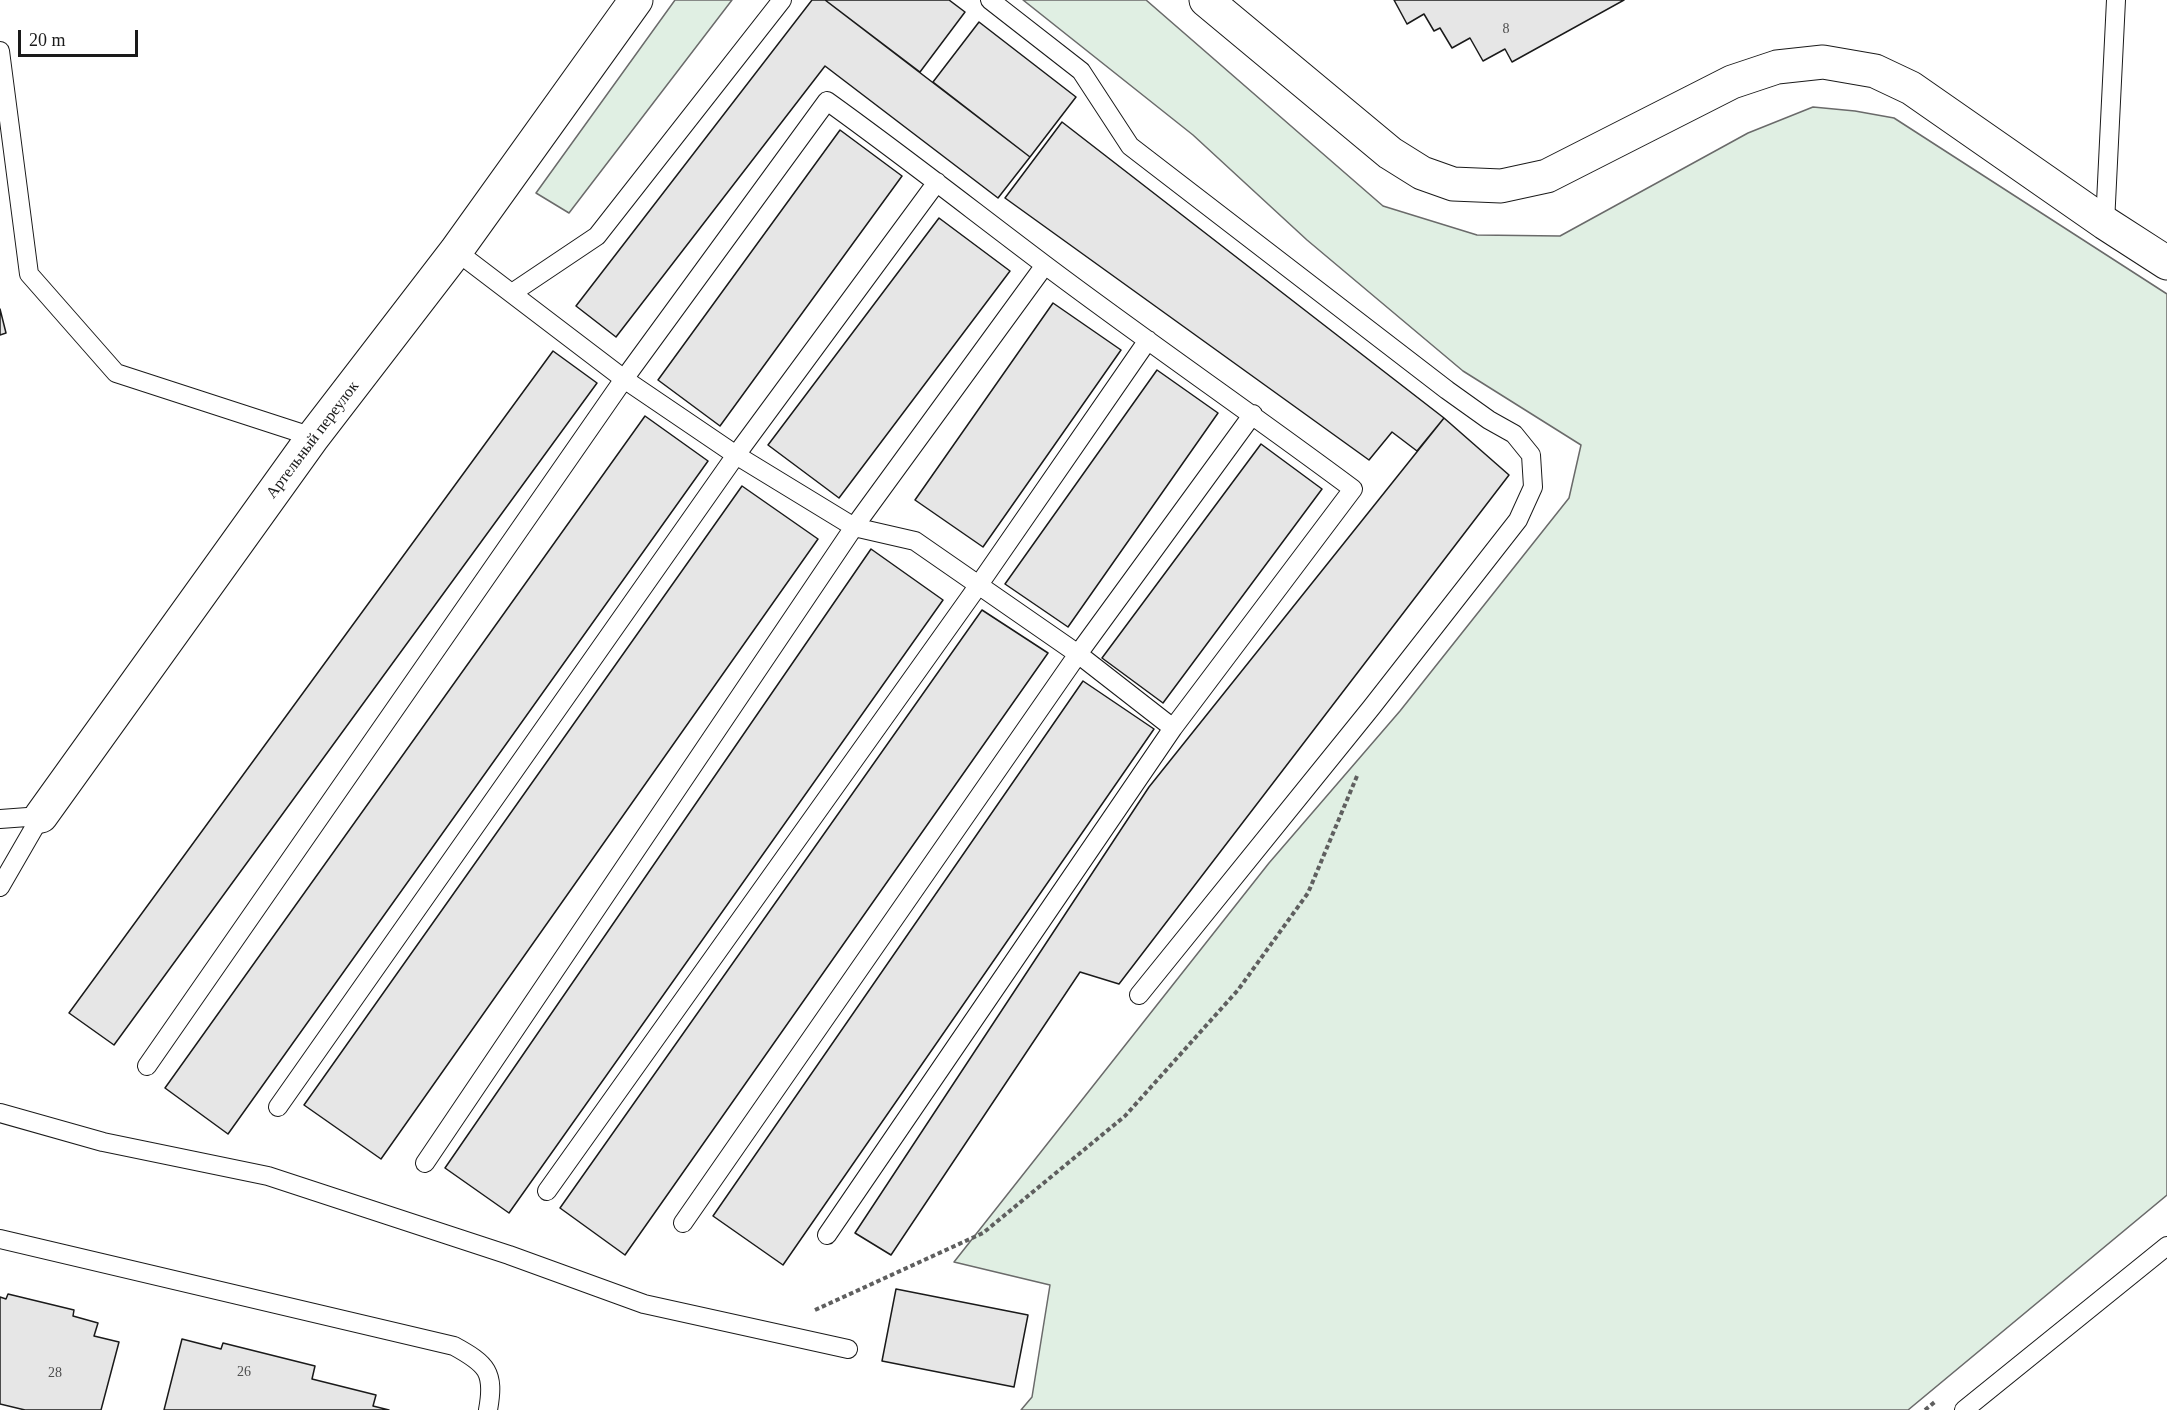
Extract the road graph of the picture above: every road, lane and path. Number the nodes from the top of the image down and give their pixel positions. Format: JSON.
{"nodes":[{"id":1,"x":636,"y":0,"type":"edge"},
{"id":2,"x":782,"y":0,"type":"edge"},
{"id":3,"x":990,"y":0,"type":"edge"},
{"id":4,"x":1206,"y":0,"type":"edge"},
{"id":5,"x":2116,"y":0,"type":"edge"},
{"id":6,"x":0,"y":51,"type":"edge"},
{"id":7,"x":938,"y":182,"type":"junction"},
{"id":8,"x":2105,"y":223,"type":"junction"},
{"id":9,"x":456,"y":251,"type":"junction"},
{"id":10,"x":2167,"y":263,"type":"edge"},
{"id":11,"x":1045,"y":265,"type":"junction"},
{"id":12,"x":512,"y":292,"type":"junction"},
{"id":13,"x":1148,"y":340,"type":"junction"},
{"id":14,"x":624,"y":379,"type":"junction"},
{"id":15,"x":1253,"y":414,"type":"junction"},
{"id":16,"x":313,"y":437,"type":"junction"},
{"id":17,"x":736,"y":455,"type":"junction"},
{"id":18,"x":854,"y":527,"type":"junction"},
{"id":19,"x":978,"y":586,"type":"junction"},
{"id":20,"x":1078,"y":654,"type":"junction"},
{"id":21,"x":1173,"y":728,"type":"junction"},
{"id":22,"x":1359,"y":764,"type":"dead end"},
{"id":23,"x":41,"y":816,"type":"junction"},
{"id":24,"x":0,"y":819,"type":"edge"},
{"id":25,"x":0,"y":887,"type":"edge"},
{"id":26,"x":1140,"y":995,"type":"dead end"},
{"id":27,"x":147,"y":1066,"type":"dead end"},
{"id":28,"x":278,"y":1107,"type":"dead end"},
{"id":29,"x":0,"y":1113,"type":"edge"},
{"id":30,"x":425,"y":1163,"type":"dead end"},
{"id":31,"x":547,"y":1191,"type":"dead end"},
{"id":32,"x":683,"y":1223,"type":"dead end"},
{"id":33,"x":827,"y":1235,"type":"dead end"},
{"id":34,"x":0,"y":1239,"type":"edge"},
{"id":35,"x":2167,"y":1246,"type":"edge"},
{"id":36,"x":788,"y":1335,"type":"junction"},
{"id":37,"x":848,"y":1349,"type":"dead end"},
{"id":38,"x":488,"y":1410,"type":"edge"},
{"id":39,"x":1964,"y":1410,"type":"edge"}],
"edges":[{"from":1,"to":9,"type":"street","name":"Артельный переулок"},
{"from":2,"to":12,"type":"lane"},
{"from":3,"to":26,"type":"lane"},
{"from":4,"to":8,"type":"street"},
{"from":5,"to":8,"type":"lane"},
{"from":6,"to":16,"type":"lane"},
{"from":7,"to":11,"type":"lane"},
{"from":7,"to":14,"type":"lane"},
{"from":7,"to":17,"type":"lane"},
{"from":8,"to":10,"type":"street"},
{"from":9,"to":12,"type":"lane"},
{"from":9,"to":16,"type":"street","name":"Артельный переулок"},
{"from":11,"to":13,"type":"lane"},
{"from":11,"to":18,"type":"lane"},
{"from":12,"to":14,"type":"lane"},
{"from":13,"to":15,"type":"lane"},
{"from":13,"to":19,"type":"lane"},
{"from":14,"to":17,"type":"lane"},
{"from":14,"to":27,"type":"lane"},
{"from":15,"to":20,"type":"lane"},
{"from":15,"to":21,"type":"lane"},
{"from":16,"to":23,"type":"street","name":"Артельный переулок"},
{"from":17,"to":18,"type":"lane"},
{"from":17,"to":28,"type":"lane"},
{"from":18,"to":19,"type":"lane"},
{"from":18,"to":30,"type":"lane"},
{"from":19,"to":20,"type":"lane"},
{"from":19,"to":31,"type":"lane"},
{"from":20,"to":21,"type":"lane"},
{"from":20,"to":32,"type":"lane"},
{"from":21,"to":33,"type":"lane"},
{"from":22,"to":36,"type":"path"},
{"from":23,"to":24,"type":"lane"},
{"from":23,"to":25,"type":"lane","name":"Артельный переулок"},
{"from":29,"to":36,"type":"lane"},
{"from":34,"to":38,"type":"lane"},
{"from":35,"to":39,"type":"lane"},
{"from":36,"to":37,"type":"lane"}]}
